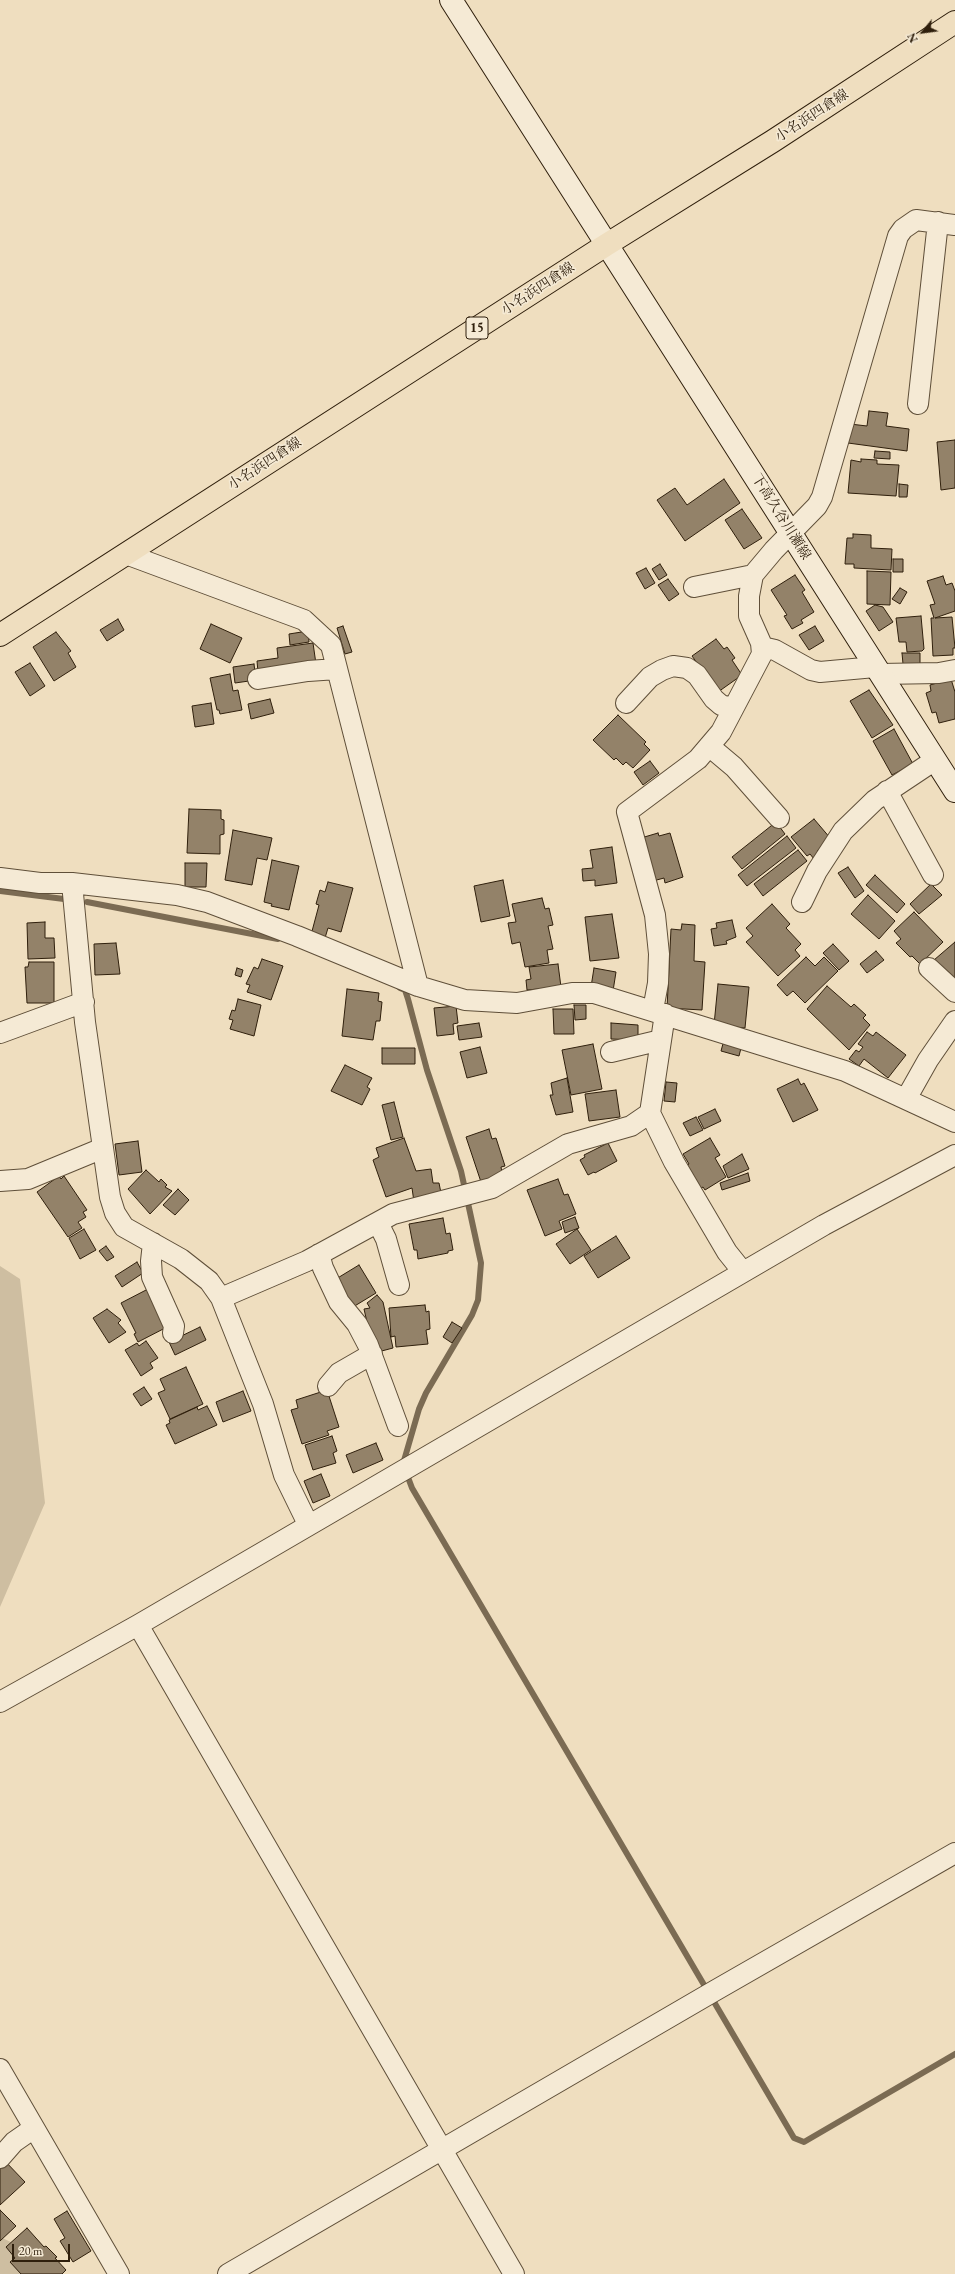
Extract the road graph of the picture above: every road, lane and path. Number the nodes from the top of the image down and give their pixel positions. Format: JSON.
{"nodes":[{"id":1,"x":451,"y":0,"type":"edge"},
{"id":2,"x":955,"y":22,"type":"edge"},
{"id":3,"x":946,"y":224,"type":"edge"},
{"id":4,"x":606,"y":245,"type":"junction"},
{"id":5,"x":918,"y":404,"type":"dead end"},
{"id":6,"x":791,"y":532,"type":"junction"},
{"id":7,"x":126,"y":554,"type":"junction"},
{"id":8,"x":753,"y":575,"type":"junction"},
{"id":9,"x":694,"y":587,"type":"dead end"},
{"id":10,"x":0,"y":634,"type":"edge"},
{"id":11,"x":762,"y":646,"type":"junction"},
{"id":12,"x":337,"y":669,"type":"junction"},
{"id":13,"x":955,"y":670,"type":"edge"},
{"id":14,"x":878,"y":671,"type":"junction"},
{"id":15,"x":258,"y":679,"type":"dead end"},
{"id":16,"x":626,"y":703,"type":"dead end"},
{"id":17,"x":734,"y":705,"type":"junction"},
{"id":18,"x":709,"y":746,"type":"junction"},
{"id":19,"x":935,"y":760,"type":"junction"},
{"id":20,"x":887,"y":791,"type":"junction"},
{"id":21,"x":955,"y":791,"type":"edge"},
{"id":22,"x":779,"y":818,"type":"dead end"},
{"id":23,"x":933,"y":875,"type":"dead end"},
{"id":24,"x":0,"y":878,"type":"edge"},
{"id":25,"x":72,"y":883,"type":"junction"},
{"id":26,"x":802,"y":902,"type":"dead end"},
{"id":27,"x":930,"y":968,"type":"dead end"},
{"id":28,"x":418,"y":986,"type":"junction"},
{"id":29,"x":955,"y":992,"type":"edge"},
{"id":30,"x":84,"y":1002,"type":"junction"},
{"id":31,"x":659,"y":1012,"type":"junction"},
{"id":32,"x":955,"y":1021,"type":"edge"},
{"id":33,"x":0,"y":1033,"type":"edge"},
{"id":34,"x":661,"y":1040,"type":"junction"},
{"id":35,"x":611,"y":1052,"type":"dead end"},
{"id":36,"x":906,"y":1099,"type":"junction"},
{"id":37,"x":650,"y":1113,"type":"junction"},
{"id":38,"x":955,"y":1122,"type":"edge"},
{"id":39,"x":103,"y":1148,"type":"junction"},
{"id":40,"x":955,"y":1156,"type":"edge"},
{"id":41,"x":0,"y":1181,"type":"edge"},
{"id":42,"x":378,"y":1223,"type":"junction"},
{"id":43,"x":153,"y":1243,"type":"junction"},
{"id":44,"x":319,"y":1254,"type":"junction"},
{"id":45,"x":743,"y":1272,"type":"junction"},
{"id":46,"x":399,"y":1285,"type":"dead end"},
{"id":47,"x":221,"y":1298,"type":"junction"},
{"id":48,"x":173,"y":1333,"type":"dead end"},
{"id":49,"x":372,"y":1354,"type":"junction"},
{"id":50,"x":328,"y":1386,"type":"dead end"},
{"id":51,"x":398,"y":1426,"type":"dead end"},
{"id":52,"x":308,"y":1524,"type":"junction"},
{"id":53,"x":138,"y":1625,"type":"junction"},
{"id":54,"x":0,"y":1702,"type":"edge"},
{"id":55,"x":955,"y":1853,"type":"edge"},
{"id":56,"x":1,"y":2073,"type":"edge"},
{"id":57,"x":34,"y":2128,"type":"junction"},
{"id":58,"x":442,"y":2150,"type":"junction"},
{"id":59,"x":0,"y":2158,"type":"edge"},
{"id":60,"x":110,"y":2271,"type":"edge"},
{"id":61,"x":228,"y":2274,"type":"edge"},
{"id":62,"x":514,"y":2274,"type":"edge"}],
"edges":[{"from":1,"to":4,"type":"main road","name":"下高久谷川瀬線"},
{"from":2,"to":4,"type":"main road","name":"小名浜四倉線","number":"15"},
{"from":3,"to":5,"type":"street"},
{"from":3,"to":6,"type":"street"},
{"from":4,"to":6,"type":"main road","name":"下高久谷川瀬線"},
{"from":4,"to":7,"type":"main road","name":"小名浜四倉線","number":"15"},
{"from":6,"to":8,"type":"street"},
{"from":6,"to":14,"type":"main road","name":"下高久谷川瀬線"},
{"from":7,"to":10,"type":"main road","name":"小名浜四倉線","number":"15"},
{"from":7,"to":12,"type":"street"},
{"from":8,"to":9,"type":"street"},
{"from":8,"to":11,"type":"street"},
{"from":11,"to":14,"type":"street"},
{"from":11,"to":17,"type":"street"},
{"from":12,"to":15,"type":"street"},
{"from":12,"to":28,"type":"street"},
{"from":13,"to":14,"type":"street"},
{"from":14,"to":19,"type":"main road","name":"下高久谷川瀬線"},
{"from":16,"to":17,"type":"street"},
{"from":17,"to":18,"type":"street"},
{"from":18,"to":22,"type":"street"},
{"from":18,"to":31,"type":"street"},
{"from":19,"to":20,"type":"street"},
{"from":19,"to":21,"type":"main road","name":"下高久谷川瀬線"},
{"from":20,"to":23,"type":"street"},
{"from":20,"to":26,"type":"street"},
{"from":24,"to":25,"type":"street"},
{"from":25,"to":28,"type":"street"},
{"from":25,"to":30,"type":"street"},
{"from":27,"to":29,"type":"street"},
{"from":28,"to":31,"type":"street"},
{"from":30,"to":33,"type":"street"},
{"from":30,"to":39,"type":"street"},
{"from":31,"to":34,"type":"street"},
{"from":31,"to":36,"type":"street"},
{"from":32,"to":36,"type":"street"},
{"from":34,"to":35,"type":"street"},
{"from":34,"to":37,"type":"street"},
{"from":36,"to":38,"type":"street"},
{"from":37,"to":42,"type":"street"},
{"from":37,"to":45,"type":"street"},
{"from":39,"to":41,"type":"street"},
{"from":39,"to":43,"type":"street"},
{"from":40,"to":45,"type":"street"},
{"from":42,"to":44,"type":"street"},
{"from":42,"to":46,"type":"street"},
{"from":43,"to":47,"type":"street"},
{"from":43,"to":48,"type":"street"},
{"from":44,"to":47,"type":"street"},
{"from":44,"to":49,"type":"street"},
{"from":45,"to":52,"type":"street"},
{"from":47,"to":52,"type":"street"},
{"from":49,"to":50,"type":"street"},
{"from":49,"to":51,"type":"street"},
{"from":52,"to":53,"type":"street"},
{"from":53,"to":54,"type":"street"},
{"from":53,"to":58,"type":"street"},
{"from":55,"to":58,"type":"street"},
{"from":56,"to":57,"type":"street"},
{"from":57,"to":59,"type":"street"},
{"from":57,"to":60,"type":"street"},
{"from":58,"to":61,"type":"street"},
{"from":58,"to":62,"type":"street"}]}
